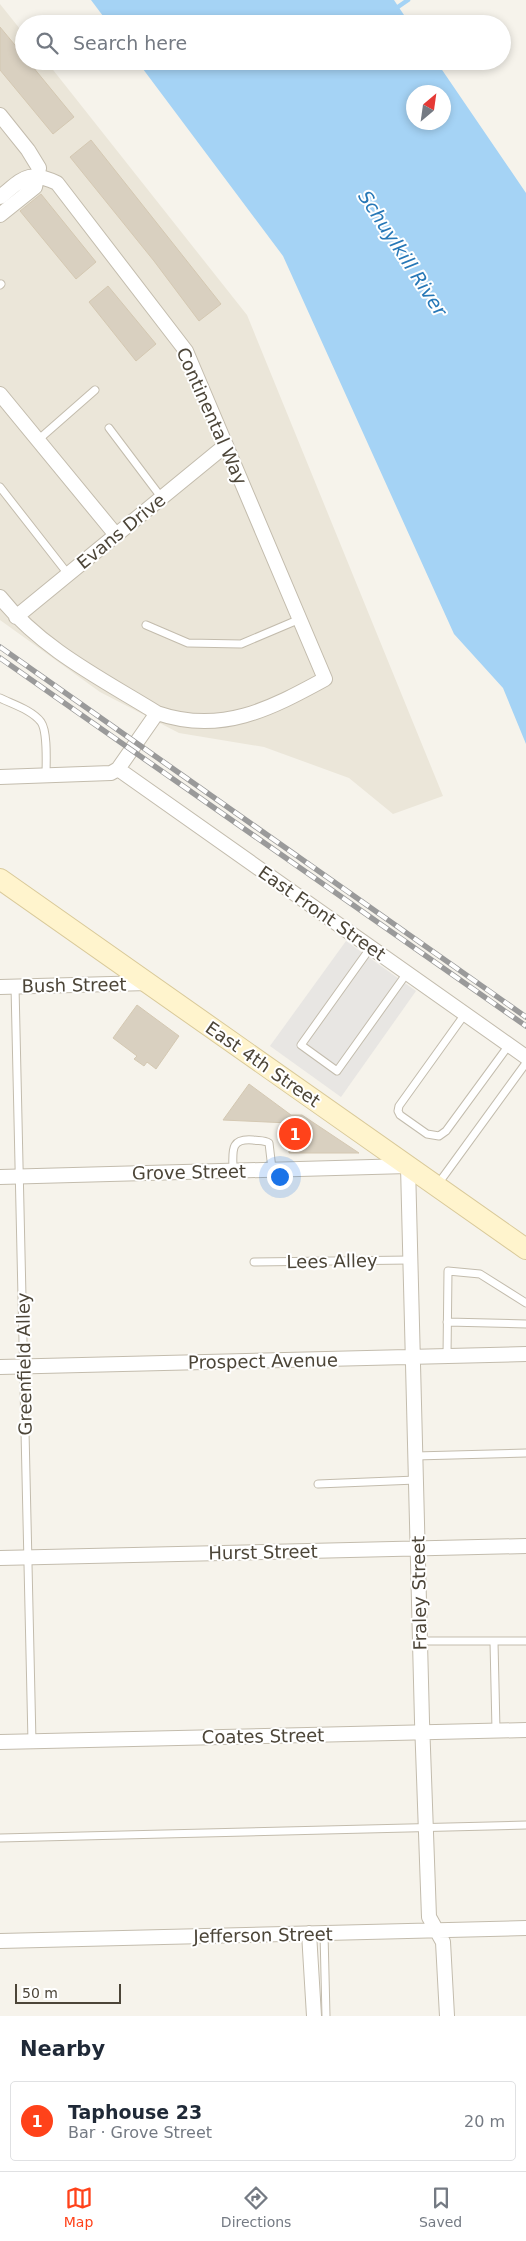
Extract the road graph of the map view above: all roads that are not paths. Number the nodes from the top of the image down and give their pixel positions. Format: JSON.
{"nodes":[{"id":1,"x":0,"y":116,"type":"edge"},
{"id":2,"x":38,"y":175,"type":"junction"},
{"id":3,"x":0,"y":197,"type":"edge"},
{"id":4,"x":0,"y":215,"type":"edge"},
{"id":5,"x":95,"y":390,"type":"dead end"},
{"id":6,"x":0,"y":394,"type":"edge"},
{"id":7,"x":109,"y":428,"type":"dead end"},
{"id":8,"x":38,"y":440,"type":"junction"},
{"id":9,"x":226,"y":444,"type":"junction"},
{"id":10,"x":0,"y":487,"type":"edge"},
{"id":11,"x":162,"y":497,"type":"junction"},
{"id":12,"x":116,"y":534,"type":"junction"},
{"id":13,"x":68,"y":574,"type":"junction"},
{"id":14,"x":0,"y":597,"type":"edge"},
{"id":15,"x":16,"y":617,"type":"junction"},
{"id":16,"x":300,"y":619,"type":"junction"},
{"id":17,"x":146,"y":625,"type":"dead end"},
{"id":18,"x":0,"y":698,"type":"edge"},
{"id":19,"x":158,"y":713,"type":"junction"},
{"id":20,"x":118,"y":769,"type":"junction"},
{"id":21,"x":46,"y":776,"type":"junction"},
{"id":22,"x":0,"y":777,"type":"edge"},
{"id":23,"x":0,"y":879,"type":"edge"},
{"id":24,"x":371,"y":947,"type":"junction"},
{"id":25,"x":407,"y":973,"type":"junction"},
{"id":26,"x":148,"y":983,"type":"junction"},
{"id":27,"x":15,"y":986,"type":"junction"},
{"id":28,"x":0,"y":987,"type":"edge"},
{"id":29,"x":465,"y":1014,"type":"junction"},
{"id":30,"x":509,"y":1045,"type":"junction"},
{"id":31,"x":526,"y":1057,"type":"edge"},
{"id":32,"x":526,"y":1063,"type":"edge"},
{"id":33,"x":408,"y":1166,"type":"junction"},
{"id":34,"x":233,"y":1170,"type":"junction"},
{"id":35,"x":272,"y":1170,"type":"junction"},
{"id":36,"x":20,"y":1176,"type":"junction"},
{"id":37,"x":0,"y":1177,"type":"edge"},
{"id":38,"x":437,"y":1186,"type":"junction"},
{"id":39,"x":524,"y":1242,"type":"edge"},
{"id":40,"x":410,"y":1260,"type":"junction"},
{"id":41,"x":254,"y":1262,"type":"dead end"},
{"id":42,"x":526,"y":1303,"type":"edge"},
{"id":43,"x":447,"y":1322,"type":"junction"},
{"id":44,"x":526,"y":1324,"type":"edge"},
{"id":45,"x":526,"y":1354,"type":"edge"},
{"id":46,"x":447,"y":1356,"type":"junction"},
{"id":47,"x":413,"y":1357,"type":"junction"},
{"id":48,"x":0,"y":1367,"type":"edge"},
{"id":49,"x":24,"y":1367,"type":"junction"},
{"id":50,"x":526,"y":1452,"type":"edge"},
{"id":51,"x":415,"y":1456,"type":"junction"},
{"id":52,"x":416,"y":1480,"type":"junction"},
{"id":53,"x":318,"y":1484,"type":"dead end"},
{"id":54,"x":526,"y":1546,"type":"edge"},
{"id":55,"x":418,"y":1549,"type":"junction"},
{"id":56,"x":28,"y":1557,"type":"junction"},
{"id":57,"x":0,"y":1558,"type":"edge"},
{"id":58,"x":420,"y":1641,"type":"junction"},
{"id":59,"x":494,"y":1642,"type":"junction"},
{"id":60,"x":526,"y":1642,"type":"edge"},
{"id":61,"x":496,"y":1730,"type":"junction"},
{"id":62,"x":526,"y":1730,"type":"edge"},
{"id":63,"x":423,"y":1732,"type":"junction"},
{"id":64,"x":0,"y":1742,"type":"edge"},
{"id":65,"x":32,"y":1742,"type":"junction"},
{"id":66,"x":526,"y":1825,"type":"edge"},
{"id":67,"x":426,"y":1827,"type":"junction"},
{"id":68,"x":0,"y":1838,"type":"edge"},
{"id":69,"x":526,"y":1928,"type":"edge"},
{"id":70,"x":437,"y":1930,"type":"junction"},
{"id":71,"x":324,"y":1933,"type":"junction"},
{"id":72,"x":310,"y":1934,"type":"junction"},
{"id":73,"x":0,"y":1941,"type":"edge"},
{"id":74,"x":314,"y":2016,"type":"edge"},
{"id":75,"x":326,"y":2016,"type":"edge"},
{"id":76,"x":447,"y":2016,"type":"edge"}],
"edges":[{"from":1,"to":2,"type":"street"},
{"from":2,"to":3,"type":"street"},
{"from":2,"to":4,"type":"street"},
{"from":2,"to":9,"type":"street","name":"Continental Way"},
{"from":5,"to":8,"type":"lane"},
{"from":6,"to":8,"type":"street"},
{"from":7,"to":11,"type":"lane"},
{"from":8,"to":12,"type":"street"},
{"from":9,"to":11,"type":"street","name":"Evans Drive"},
{"from":9,"to":16,"type":"street","name":"Continental Way"},
{"from":10,"to":13,"type":"lane"},
{"from":11,"to":12,"type":"street","name":"Evans Drive"},
{"from":12,"to":13,"type":"street","name":"Evans Drive"},
{"from":13,"to":15,"type":"street","name":"Evans Drive"},
{"from":14,"to":15,"type":"street"},
{"from":15,"to":19,"type":"street"},
{"from":16,"to":17,"type":"lane"},
{"from":16,"to":19,"type":"street","name":"Continental Way"},
{"from":18,"to":21,"type":"lane"},
{"from":19,"to":20,"type":"street"},
{"from":20,"to":21,"type":"street"},
{"from":20,"to":24,"type":"street","name":"East Front Street"},
{"from":21,"to":22,"type":"street"},
{"from":23,"to":26,"type":"main road","name":"East 4th Street"},
{"from":24,"to":25,"type":"street","name":"East Front Street"},
{"from":24,"to":25,"type":"lane"},
{"from":25,"to":29,"type":"street","name":"East Front Street"},
{"from":26,"to":27,"type":"street","name":"Bush Street"},
{"from":26,"to":33,"type":"main road","name":"East 4th Street"},
{"from":27,"to":28,"type":"street","name":"Bush Street"},
{"from":27,"to":36,"type":"lane","name":"Greenfield Alley"},
{"from":29,"to":30,"type":"street","name":"East Front Street"},
{"from":29,"to":30,"type":"lane"},
{"from":30,"to":31,"type":"street","name":"East Front Street"},
{"from":32,"to":38,"type":"lane"},
{"from":33,"to":35,"type":"street","name":"Grove Street"},
{"from":33,"to":38,"type":"main road","name":"East 4th Street"},
{"from":33,"to":40,"type":"street","name":"Fraley Street"},
{"from":34,"to":35,"type":"street","name":"Grove Street"},
{"from":34,"to":35,"type":"lane"},
{"from":34,"to":36,"type":"street","name":"Grove Street"},
{"from":36,"to":37,"type":"street","name":"Grove Street"},
{"from":36,"to":49,"type":"lane","name":"Greenfield Alley"},
{"from":38,"to":39,"type":"main road","name":"East 4th Street"},
{"from":40,"to":41,"type":"lane","name":"Lees Alley"},
{"from":40,"to":47,"type":"street","name":"Fraley Street"},
{"from":42,"to":43,"type":"lane"},
{"from":43,"to":44,"type":"lane"},
{"from":43,"to":46,"type":"lane"},
{"from":45,"to":46,"type":"street","name":"Prospect Avenue"},
{"from":46,"to":47,"type":"street","name":"Prospect Avenue"},
{"from":47,"to":49,"type":"street","name":"Prospect Avenue"},
{"from":47,"to":51,"type":"street","name":"Fraley Street"},
{"from":48,"to":49,"type":"street","name":"Prospect Avenue"},
{"from":49,"to":56,"type":"lane","name":"Greenfield Alley"},
{"from":50,"to":51,"type":"lane"},
{"from":51,"to":52,"type":"street","name":"Fraley Street"},
{"from":52,"to":53,"type":"lane"},
{"from":52,"to":55,"type":"street","name":"Fraley Street"},
{"from":54,"to":55,"type":"street","name":"Hurst Street"},
{"from":55,"to":56,"type":"street","name":"Hurst Street"},
{"from":55,"to":58,"type":"street","name":"Fraley Street"},
{"from":56,"to":57,"type":"street","name":"Hurst Street"},
{"from":56,"to":65,"type":"lane","name":"Greenfield Alley"},
{"from":58,"to":59,"type":"lane"},
{"from":58,"to":63,"type":"street","name":"Fraley Street"},
{"from":59,"to":60,"type":"lane"},
{"from":59,"to":61,"type":"lane"},
{"from":61,"to":62,"type":"street","name":"Coates Street"},
{"from":61,"to":63,"type":"street","name":"Coates Street"},
{"from":63,"to":65,"type":"street","name":"Coates Street"},
{"from":63,"to":67,"type":"street","name":"Fraley Street"},
{"from":64,"to":65,"type":"street","name":"Coates Street"},
{"from":66,"to":67,"type":"lane"},
{"from":67,"to":68,"type":"lane"},
{"from":67,"to":70,"type":"street","name":"Fraley Street"},
{"from":69,"to":70,"type":"street","name":"Jefferson Street"},
{"from":70,"to":71,"type":"street","name":"Jefferson Street"},
{"from":70,"to":76,"type":"street","name":"Fraley Street"},
{"from":71,"to":72,"type":"street","name":"Jefferson Street"},
{"from":71,"to":75,"type":"lane"},
{"from":72,"to":73,"type":"street","name":"Jefferson Street"},
{"from":72,"to":74,"type":"street"}]}
